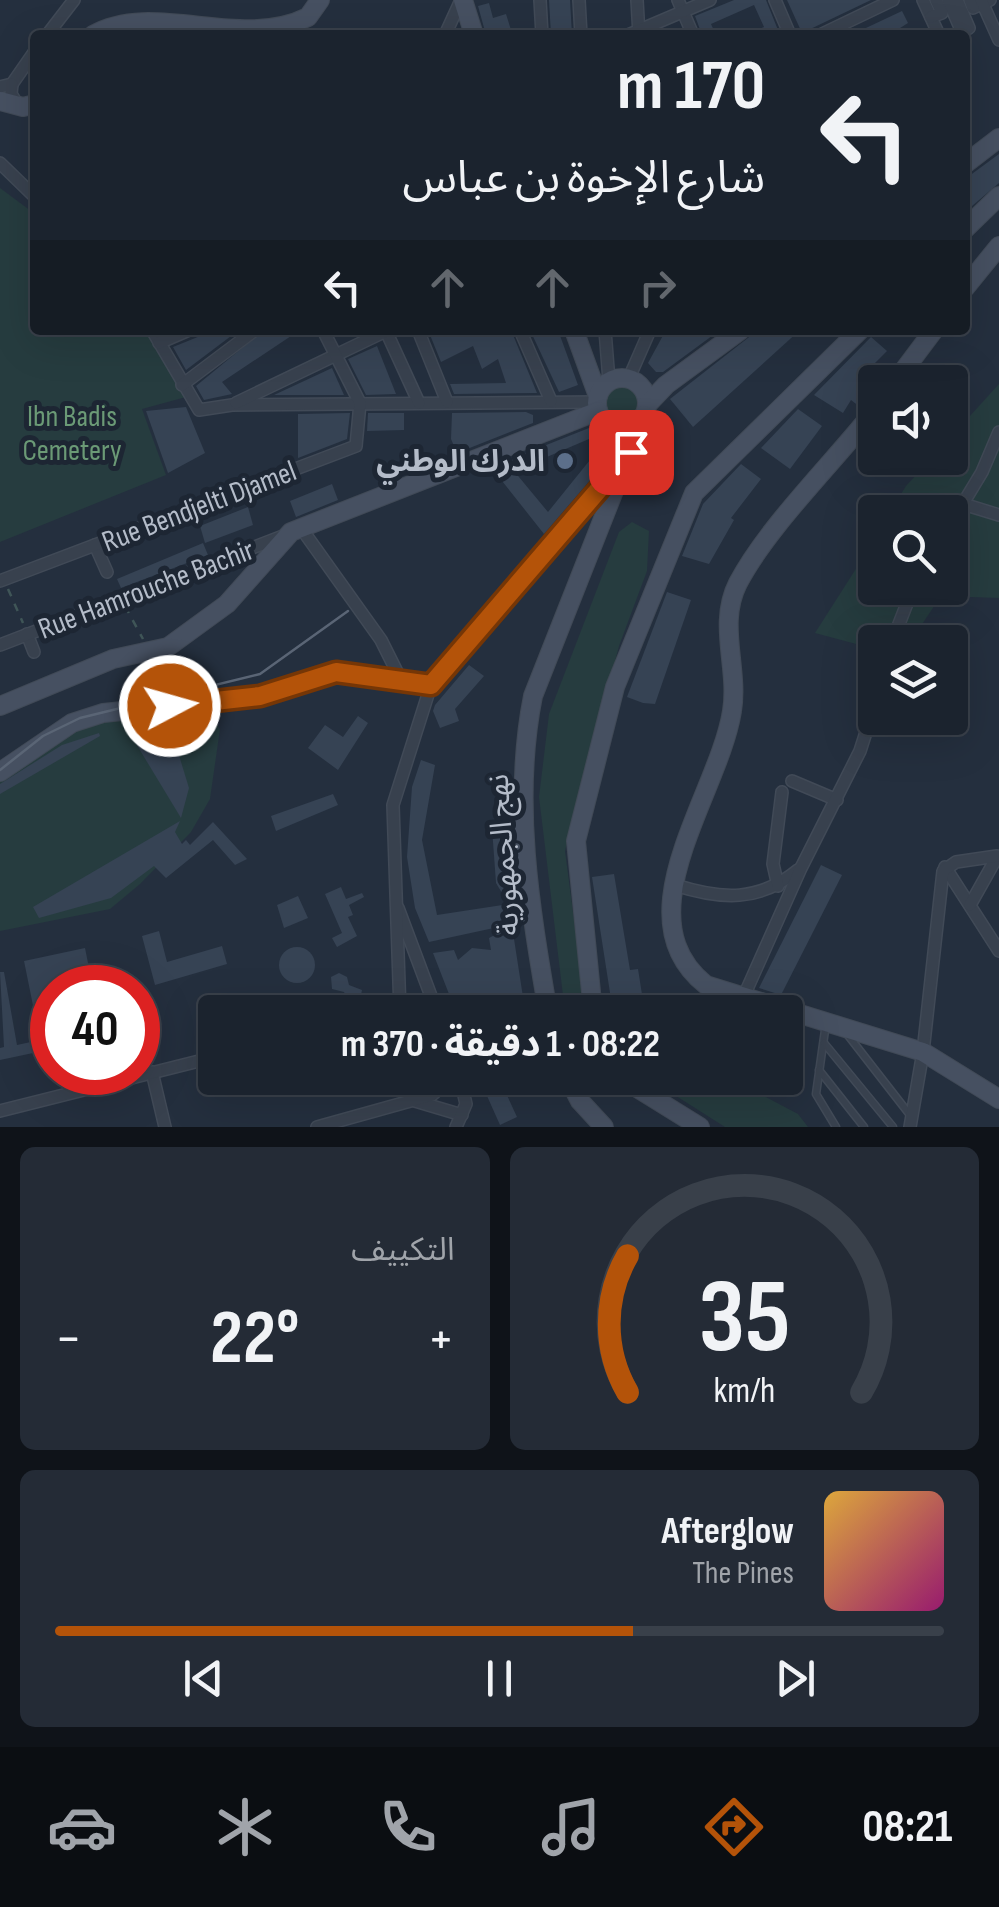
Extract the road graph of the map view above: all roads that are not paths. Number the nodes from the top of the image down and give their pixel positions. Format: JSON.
{"nodes":[{"id":1,"x":74,"y":0,"type":"edge"},
{"id":2,"x":320,"y":0,"type":"edge"},
{"id":3,"x":462,"y":0,"type":"edge"},
{"id":4,"x":540,"y":0,"type":"edge"},
{"id":5,"x":580,"y":0,"type":"edge"},
{"id":6,"x":637,"y":0,"type":"edge"},
{"id":7,"x":710,"y":0,"type":"edge"},
{"id":8,"x":774,"y":0,"type":"edge"},
{"id":9,"x":893,"y":0,"type":"edge"},
{"id":10,"x":923,"y":0,"type":"edge"},
{"id":11,"x":936,"y":0,"type":"edge"},
{"id":12,"x":948,"y":0,"type":"edge"},
{"id":13,"x":958,"y":0,"type":"edge"},
{"id":14,"x":980,"y":2,"type":"edge"},
{"id":15,"x":681,"y":6,"type":"edge"},
{"id":16,"x":935,"y":15,"type":"junction"},
{"id":17,"x":52,"y":30,"type":"edge"},
{"id":18,"x":102,"y":30,"type":"edge"},
{"id":19,"x":226,"y":30,"type":"edge"},
{"id":20,"x":239,"y":30,"type":"edge"},
{"id":21,"x":447,"y":30,"type":"edge"},
{"id":22,"x":472,"y":30,"type":"edge"},
{"id":23,"x":542,"y":30,"type":"edge"},
{"id":24,"x":582,"y":30,"type":"edge"},
{"id":25,"x":635,"y":30,"type":"edge"},
{"id":26,"x":642,"y":30,"type":"edge"},
{"id":27,"x":691,"y":30,"type":"edge"},
{"id":28,"x":788,"y":30,"type":"edge"},
{"id":29,"x":830,"y":30,"type":"edge"},
{"id":30,"x":938,"y":30,"type":"edge"},
{"id":31,"x":961,"y":30,"type":"edge"},
{"id":32,"x":966,"y":30,"type":"edge"},
{"id":33,"x":999,"y":40,"type":"edge"},
{"id":34,"x":30,"y":57,"type":"edge"},
{"id":35,"x":6,"y":85,"type":"edge"},
{"id":36,"x":0,"y":101,"type":"edge"},
{"id":37,"x":27,"y":105,"type":"edge"},
{"id":38,"x":999,"y":138,"type":"edge"},
{"id":39,"x":970,"y":160,"type":"edge"},
{"id":40,"x":0,"y":163,"type":"edge"},
{"id":41,"x":30,"y":191,"type":"edge"},
{"id":42,"x":999,"y":196,"type":"edge"},
{"id":43,"x":970,"y":224,"type":"edge"},
{"id":44,"x":999,"y":246,"type":"edge"},
{"id":45,"x":970,"y":282,"type":"edge"},
{"id":46,"x":155,"y":335,"type":"edge"},
{"id":47,"x":178,"y":335,"type":"edge"},
{"id":48,"x":248,"y":335,"type":"edge"},
{"id":49,"x":325,"y":335,"type":"edge"},
{"id":50,"x":376,"y":335,"type":"edge"},
{"id":51,"x":389,"y":335,"type":"edge"},
{"id":52,"x":420,"y":335,"type":"edge"},
{"id":53,"x":522,"y":335,"type":"edge"},
{"id":54,"x":576,"y":335,"type":"edge"},
{"id":55,"x":605,"y":335,"type":"edge"},
{"id":56,"x":648,"y":335,"type":"edge"},
{"id":57,"x":734,"y":335,"type":"edge"},
{"id":58,"x":855,"y":335,"type":"edge"},
{"id":59,"x":930,"y":335,"type":"edge"},
{"id":60,"x":159,"y":343,"type":"junction"},
{"id":61,"x":333,"y":354,"type":"junction"},
{"id":62,"x":908,"y":365,"type":"edge"},
{"id":63,"x":629,"y":378,"type":"junction"},
{"id":64,"x":182,"y":386,"type":"junction"},
{"id":65,"x":601,"y":397,"type":"junction"},
{"id":66,"x":551,"y":401,"type":"junction"},
{"id":67,"x":419,"y":402,"type":"junction"},
{"id":68,"x":446,"y":402,"type":"junction"},
{"id":69,"x":360,"y":403,"type":"junction"},
{"id":70,"x":232,"y":405,"type":"junction"},
{"id":71,"x":646,"y":410,"type":"junction"},
{"id":72,"x":858,"y":432,"type":"edge"},
{"id":73,"x":999,"y":432,"type":"edge"},
{"id":74,"x":631,"y":452,"type":"junction"},
{"id":75,"x":968,"y":495,"type":"edge"},
{"id":76,"x":968,"y":506,"type":"edge"},
{"id":77,"x":999,"y":515,"type":"edge"},
{"id":78,"x":296,"y":530,"type":"junction"},
{"id":79,"x":95,"y":545,"type":"junction"},
{"id":80,"x":107,"y":572,"type":"dead end"},
{"id":81,"x":2,"y":581,"type":"edge"},
{"id":82,"x":27,"y":634,"type":"junction"},
{"id":83,"x":0,"y":644,"type":"edge"},
{"id":84,"x":34,"y":652,"type":"dead end"},
{"id":85,"x":401,"y":680,"type":"junction"},
{"id":86,"x":431,"y":685,"type":"junction"},
{"id":87,"x":0,"y":706,"type":"edge"},
{"id":88,"x":863,"y":735,"type":"edge"},
{"id":89,"x":0,"y":772,"type":"edge"},
{"id":90,"x":792,"y":780,"type":"dead end"},
{"id":91,"x":782,"y":792,"type":"dead end"},
{"id":92,"x":838,"y":800,"type":"junction"},
{"id":93,"x":998,"y":856,"type":"edge"},
{"id":94,"x":945,"y":867,"type":"junction"},
{"id":95,"x":801,"y":868,"type":"junction"},
{"id":96,"x":676,"y":886,"type":"junction"},
{"id":97,"x":778,"y":886,"type":"junction"},
{"id":98,"x":395,"y":899,"type":"junction"},
{"id":99,"x":970,"y":905,"type":"junction"},
{"id":100,"x":999,"y":951,"type":"edge"},
{"id":101,"x":722,"y":991,"type":"junction"},
{"id":102,"x":399,"y":995,"type":"edge"},
{"id":103,"x":431,"y":995,"type":"edge"},
{"id":104,"x":546,"y":995,"type":"edge"},
{"id":105,"x":591,"y":995,"type":"edge"},
{"id":106,"x":717,"y":995,"type":"edge"},
{"id":107,"x":734,"y":995,"type":"edge"},
{"id":108,"x":744,"y":995,"type":"edge"},
{"id":109,"x":803,"y":1015,"type":"edge"},
{"id":110,"x":834,"y":1024,"type":"junction"},
{"id":111,"x":824,"y":1042,"type":"junction"},
{"id":112,"x":923,"y":1052,"type":"junction"},
{"id":113,"x":198,"y":1062,"type":"edge"},
{"id":114,"x":160,"y":1070,"type":"edge"},
{"id":115,"x":819,"y":1070,"type":"junction"},
{"id":116,"x":62,"y":1095,"type":"edge"},
{"id":117,"x":157,"y":1095,"type":"edge"},
{"id":118,"x":432,"y":1095,"type":"edge"},
{"id":119,"x":466,"y":1095,"type":"edge"},
{"id":120,"x":577,"y":1095,"type":"edge"},
{"id":121,"x":648,"y":1095,"type":"edge"},
{"id":122,"x":999,"y":1099,"type":"edge"},
{"id":123,"x":415,"y":1101,"type":"junction"},
{"id":124,"x":0,"y":1111,"type":"edge"},
{"id":125,"x":459,"y":1121,"type":"edge"},
{"id":126,"x":910,"y":1121,"type":"edge"},
{"id":127,"x":356,"y":1122,"type":"edge"},
{"id":128,"x":165,"y":1127,"type":"edge"},
{"id":129,"x":317,"y":1127,"type":"edge"},
{"id":130,"x":604,"y":1127,"type":"edge"},
{"id":131,"x":700,"y":1127,"type":"edge"},
{"id":132,"x":836,"y":1127,"type":"edge"},
{"id":133,"x":864,"y":1127,"type":"edge"},
{"id":134,"x":893,"y":1127,"type":"edge"}],
"edges":[{"from":1,"to":17,"type":"street"},
{"from":2,"to":20,"type":"street"},
{"from":3,"to":21,"type":"street"},
{"from":3,"to":22,"type":"street"},
{"from":4,"to":23,"type":"street"},
{"from":5,"to":24,"type":"street"},
{"from":6,"to":25,"type":"street"},
{"from":7,"to":15,"type":"street"},
{"from":8,"to":28,"type":"street"},
{"from":9,"to":29,"type":"street"},
{"from":10,"to":16,"type":"street"},
{"from":11,"to":16,"type":"street"},
{"from":12,"to":31,"type":"street"},
{"from":13,"to":32,"type":"street"},
{"from":14,"to":33,"type":"street"},
{"from":15,"to":26,"type":"street"},
{"from":15,"to":27,"type":"street"},
{"from":16,"to":30,"type":"street"},
{"from":18,"to":19,"type":"street"},
{"from":34,"to":35,"type":"street"},
{"from":35,"to":37,"type":"street"},
{"from":36,"to":37,"type":"street"},
{"from":38,"to":39,"type":"street"},
{"from":40,"to":41,"type":"street"},
{"from":42,"to":43,"type":"street"},
{"from":44,"to":45,"type":"street"},
{"from":46,"to":60,"type":"street"},
{"from":47,"to":60,"type":"street"},
{"from":48,"to":64,"type":"street"},
{"from":49,"to":61,"type":"street"},
{"from":50,"to":61,"type":"street"},
{"from":51,"to":67,"type":"street"},
{"from":52,"to":68,"type":"street"},
{"from":53,"to":66,"type":"street"},
{"from":54,"to":65,"type":"street"},
{"from":55,"to":65,"type":"street"},
{"from":56,"to":63,"type":"street"},
{"from":57,"to":71,"type":"street"},
{"from":58,"to":105,"type":"street"},
{"from":59,"to":62,"type":"street"},
{"from":60,"to":64,"type":"street"},
{"from":61,"to":69,"type":"street"},
{"from":61,"to":70,"type":"street"},
{"from":63,"to":65,"type":"street"},
{"from":63,"to":71,"type":"street"},
{"from":64,"to":70,"type":"street"},
{"from":65,"to":66,"type":"street"},
{"from":65,"to":71,"type":"street"},
{"from":65,"to":78,"type":"street"},
{"from":66,"to":68,"type":"street"},
{"from":67,"to":68,"type":"street"},
{"from":67,"to":69,"type":"street"},
{"from":69,"to":70,"type":"street"},
{"from":69,"to":79,"type":"street","name":"Rue Bendjelti Djamel"},
{"from":71,"to":74,"type":"street","name":"نهج الجمهورية"},
{"from":72,"to":96,"type":"street"},
{"from":73,"to":75,"type":"street"},
{"from":74,"to":86,"type":"street"},
{"from":74,"to":104,"type":"street","name":"نهج الجمهورية"},
{"from":76,"to":77,"type":"street"},
{"from":78,"to":82,"type":"street","name":"Rue Hamrouche Bachir"},
{"from":78,"to":85,"type":"street"},
{"from":78,"to":87,"type":"street"},
{"from":79,"to":80,"type":"street"},
{"from":79,"to":81,"type":"street","name":"Rue Bendjelti Djamel"},
{"from":82,"to":83,"type":"street","name":"Rue Hamrouche Bachir"},
{"from":82,"to":84,"type":"street"},
{"from":85,"to":86,"type":"street"},
{"from":85,"to":89,"type":"street"},
{"from":86,"to":98,"type":"street"},
{"from":88,"to":92,"type":"street"},
{"from":90,"to":92,"type":"street"},
{"from":91,"to":97,"type":"street"},
{"from":92,"to":95,"type":"street"},
{"from":93,"to":94,"type":"street"},
{"from":93,"to":99,"type":"street"},
{"from":94,"to":99,"type":"street"},
{"from":94,"to":112,"type":"street"},
{"from":95,"to":97,"type":"street"},
{"from":95,"to":108,"type":"street"},
{"from":96,"to":97,"type":"street"},
{"from":96,"to":101,"type":"street"},
{"from":98,"to":102,"type":"street"},
{"from":98,"to":103,"type":"street"},
{"from":99,"to":100,"type":"street"},
{"from":101,"to":106,"type":"street"},
{"from":101,"to":107,"type":"street"},
{"from":109,"to":110,"type":"street"},
{"from":110,"to":111,"type":"lane"},
{"from":110,"to":112,"type":"street"},
{"from":110,"to":126,"type":"lane"},
{"from":111,"to":115,"type":"lane"},
{"from":111,"to":134,"type":"lane"},
{"from":112,"to":122,"type":"street"},
{"from":112,"to":126,"type":"street"},
{"from":113,"to":114,"type":"street"},
{"from":115,"to":132,"type":"lane"},
{"from":115,"to":133,"type":"lane"},
{"from":116,"to":124,"type":"street"},
{"from":117,"to":128,"type":"street"},
{"from":118,"to":123,"type":"street"},
{"from":119,"to":125,"type":"street"},
{"from":120,"to":130,"type":"street"},
{"from":121,"to":131,"type":"street"},
{"from":123,"to":125,"type":"street"},
{"from":123,"to":127,"type":"street"},
{"from":127,"to":129,"type":"street"}]}
